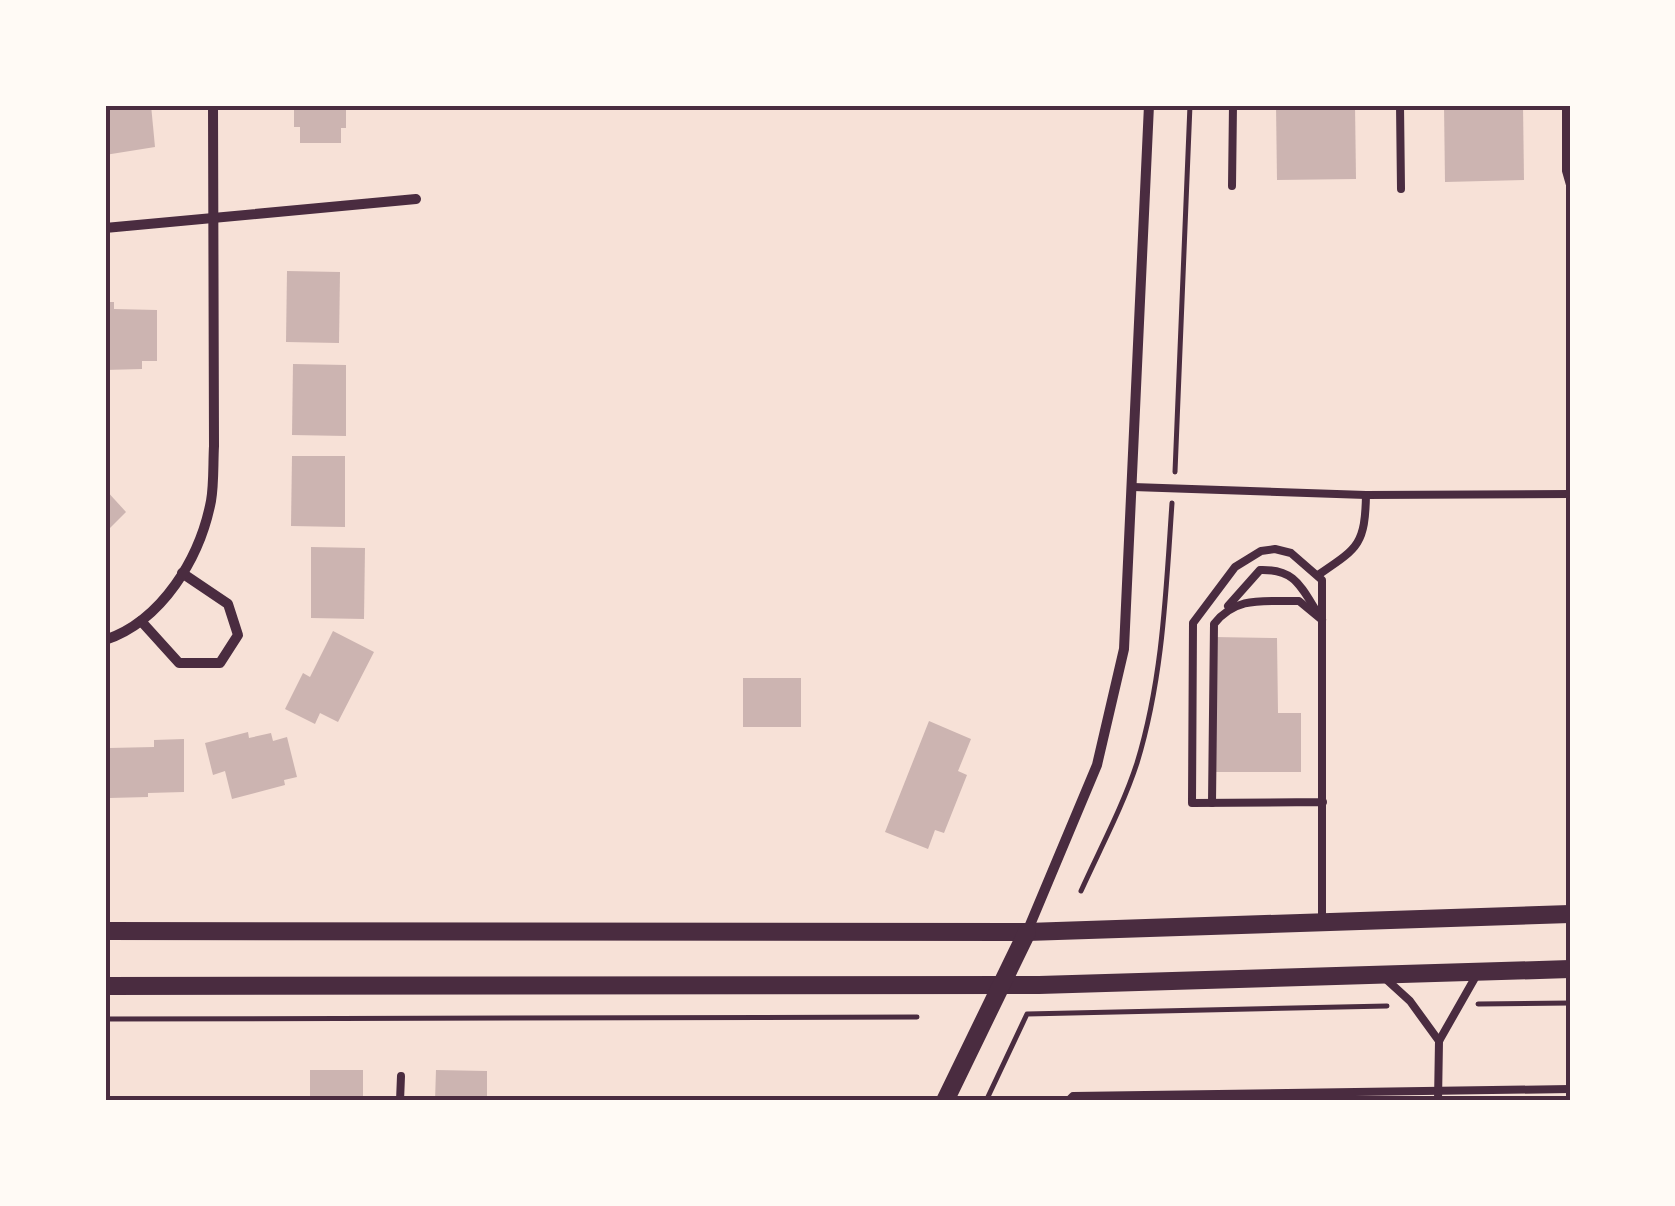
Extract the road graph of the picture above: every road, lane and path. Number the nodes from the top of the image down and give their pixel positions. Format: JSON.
{"nodes":[{"id":1,"x":212,"y":105,"type":"edge"},
{"id":2,"x":1149,"y":105,"type":"edge"},
{"id":3,"x":1233,"y":105,"type":"edge"},
{"id":4,"x":1400,"y":105,"type":"edge"},
{"id":5,"x":1566,"y":105,"type":"edge"},
{"id":6,"x":1570,"y":185,"type":"edge"},
{"id":7,"x":1232,"y":186,"type":"dead end"},
{"id":8,"x":1401,"y":188,"type":"dead end"},
{"id":9,"x":416,"y":199,"type":"dead end"},
{"id":10,"x":212,"y":217,"type":"junction"},
{"id":11,"x":105,"y":228,"type":"edge"},
{"id":12,"x":1133,"y":488,"type":"junction"},
{"id":13,"x":1570,"y":494,"type":"edge"},
{"id":14,"x":1366,"y":496,"type":"junction"},
{"id":15,"x":182,"y":573,"type":"junction"},
{"id":16,"x":1318,"y":575,"type":"junction"},
{"id":17,"x":1227,"y":608,"type":"junction"},
{"id":18,"x":1322,"y":620,"type":"junction"},
{"id":19,"x":140,"y":621,"type":"junction"},
{"id":20,"x":105,"y":640,"type":"edge"},
{"id":21,"x":1322,"y":802,"type":"junction"},
{"id":22,"x":1212,"y":803,"type":"junction"},
{"id":23,"x":1570,"y":914,"type":"edge"},
{"id":24,"x":1322,"y":924,"type":"junction"},
{"id":25,"x":105,"y":930,"type":"edge"},
{"id":26,"x":1027,"y":932,"type":"junction"},
{"id":27,"x":1570,"y":969,"type":"edge"},
{"id":28,"x":1480,"y":973,"type":"junction"},
{"id":29,"x":1382,"y":977,"type":"junction"},
{"id":30,"x":105,"y":986,"type":"edge"},
{"id":31,"x":1000,"y":986,"type":"junction"},
{"id":32,"x":1570,"y":1003,"type":"edge"},
{"id":33,"x":1468,"y":1004,"type":"dead end"},
{"id":34,"x":1404,"y":1006,"type":"dead end"},
{"id":35,"x":917,"y":1017,"type":"dead end"},
{"id":36,"x":105,"y":1019,"type":"edge"},
{"id":37,"x":1439,"y":1040,"type":"junction"},
{"id":38,"x":401,"y":1076,"type":"dead end"},
{"id":39,"x":1570,"y":1089,"type":"edge"},
{"id":40,"x":1438,"y":1096,"type":"edge"},
{"id":41,"x":400,"y":1101,"type":"edge"},
{"id":42,"x":946,"y":1101,"type":"edge"},
{"id":43,"x":986,"y":1101,"type":"edge"},
{"id":44,"x":1068,"y":1101,"type":"edge"}],
"edges":[{"from":1,"to":10,"type":"street"},
{"from":2,"to":12,"type":"street"},
{"from":3,"to":7,"type":"lane"},
{"from":4,"to":8,"type":"lane"},
{"from":5,"to":6,"type":"lane"},
{"from":9,"to":10,"type":"street"},
{"from":10,"to":11,"type":"street"},
{"from":10,"to":15,"type":"street"},
{"from":12,"to":14,"type":"lane"},
{"from":12,"to":26,"type":"street"},
{"from":13,"to":14,"type":"lane"},
{"from":14,"to":16,"type":"lane"},
{"from":15,"to":19,"type":"street"},
{"from":15,"to":19,"type":"street"},
{"from":16,"to":18,"type":"lane"},
{"from":16,"to":22,"type":"lane"},
{"from":17,"to":18,"type":"lane"},
{"from":17,"to":18,"type":"lane"},
{"from":17,"to":22,"type":"lane"},
{"from":18,"to":21,"type":"lane"},
{"from":19,"to":20,"type":"street"},
{"from":21,"to":22,"type":"lane"},
{"from":21,"to":24,"type":"lane"},
{"from":23,"to":24,"type":"street"},
{"from":24,"to":26,"type":"street"},
{"from":25,"to":26,"type":"street"},
{"from":26,"to":31,"type":"street"},
{"from":27,"to":28,"type":"street"},
{"from":28,"to":29,"type":"street"},
{"from":28,"to":37,"type":"lane"},
{"from":29,"to":31,"type":"street"},
{"from":29,"to":37,"type":"lane"},
{"from":30,"to":31,"type":"street"},
{"from":31,"to":42,"type":"street"},
{"from":32,"to":33,"type":"path"},
{"from":34,"to":43,"type":"path"},
{"from":35,"to":36,"type":"path"},
{"from":37,"to":40,"type":"lane"},
{"from":38,"to":41,"type":"lane"},
{"from":39,"to":40,"type":"lane"},
{"from":40,"to":44,"type":"lane"}]}
